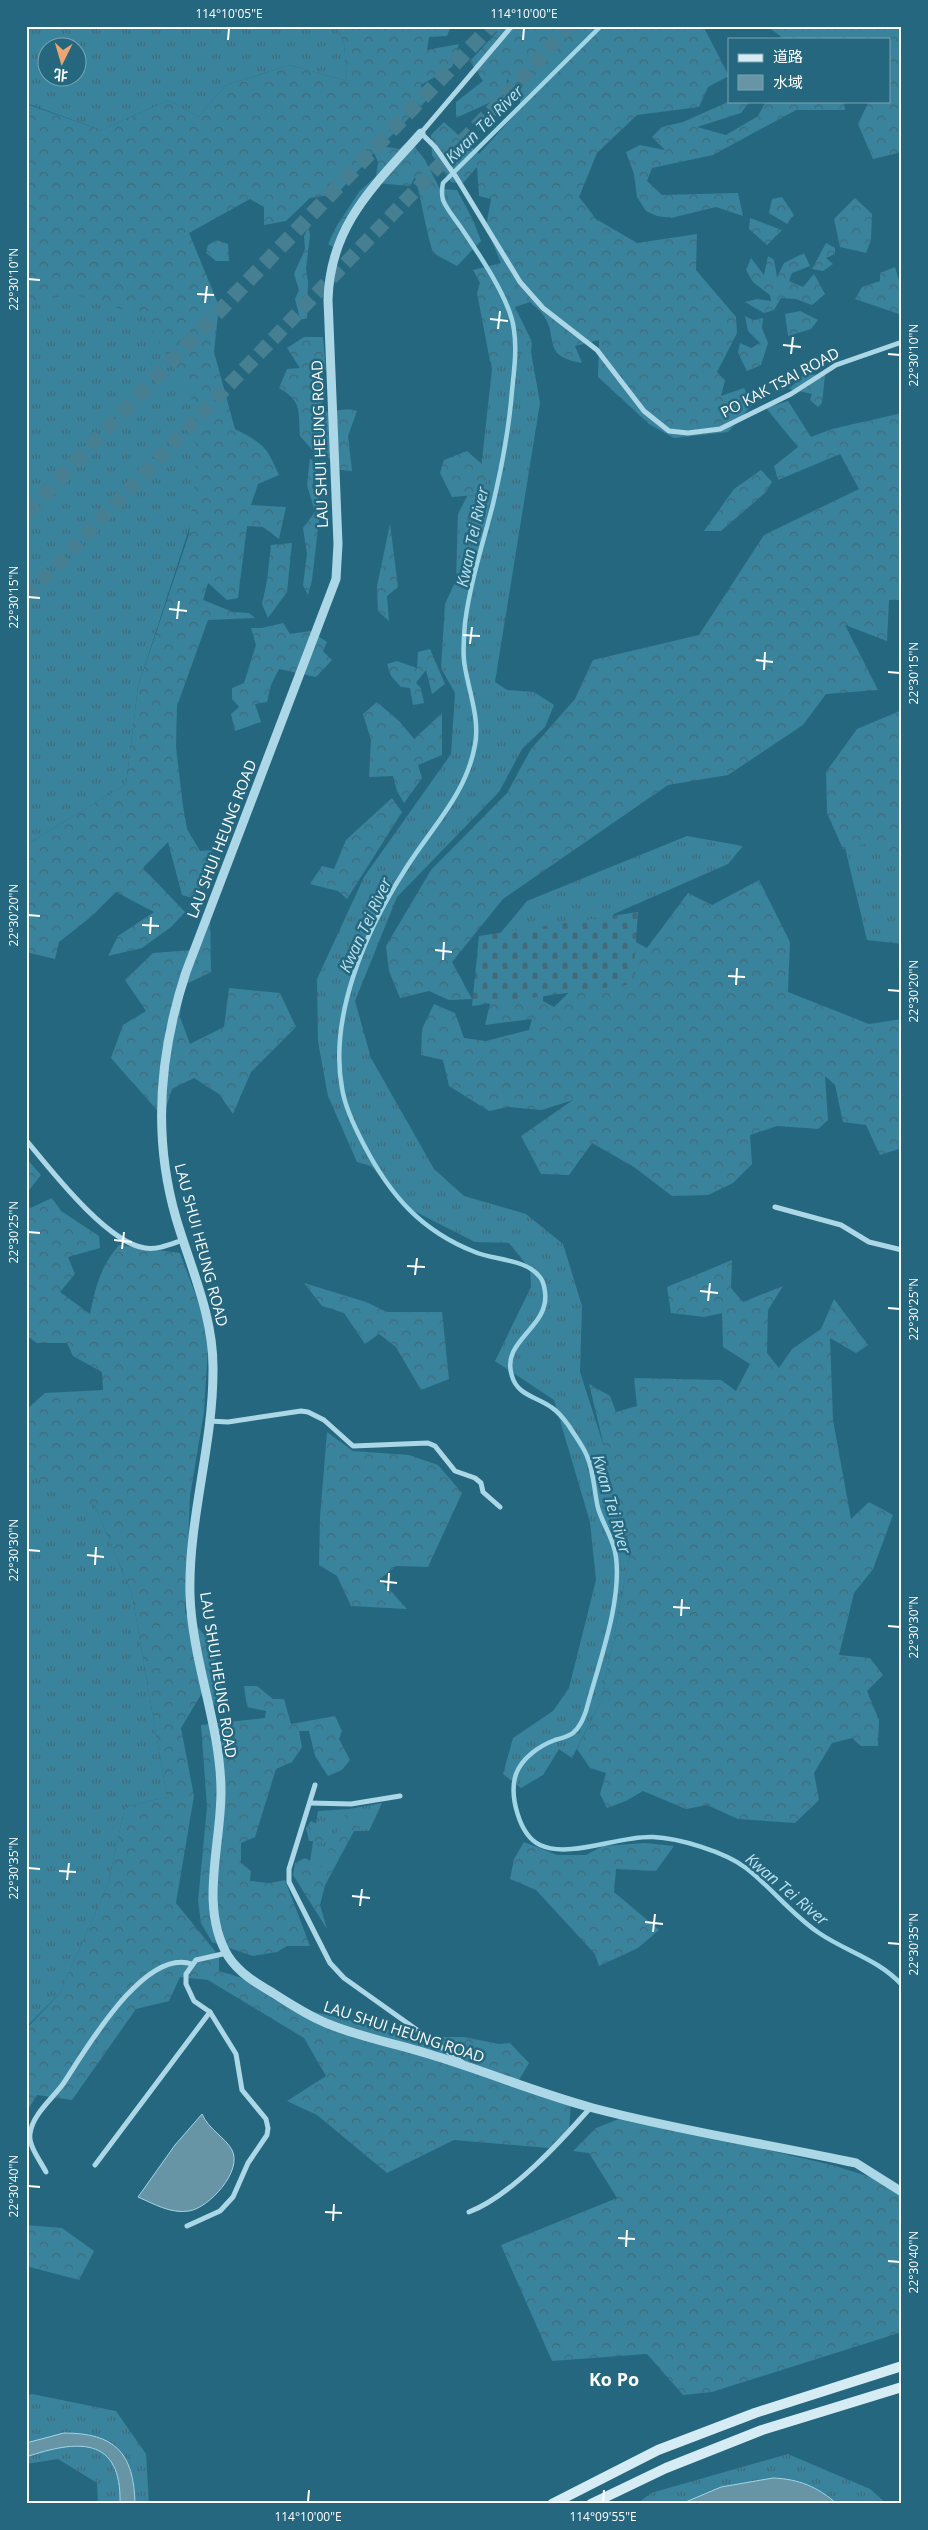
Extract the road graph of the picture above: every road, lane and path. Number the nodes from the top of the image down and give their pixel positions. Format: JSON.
{"nodes":[{"id":1,"x":512,"y":26,"type":"edge"},
{"id":2,"x":421,"y":132,"type":"junction"},
{"id":3,"x":902,"y":342,"type":"edge"},
{"id":4,"x":26,"y":1140,"type":"edge"},
{"id":5,"x":775,"y":1207,"type":"dead end"},
{"id":6,"x":184,"y":1240,"type":"junction"},
{"id":7,"x":902,"y":1250,"type":"edge"},
{"id":8,"x":209,"y":1421,"type":"junction"},
{"id":9,"x":500,"y":1507,"type":"dead end"},
{"id":10,"x":315,"y":1785,"type":"dead end"},
{"id":11,"x":400,"y":1796,"type":"dead end"},
{"id":12,"x":310,"y":1803,"type":"junction"},
{"id":13,"x":227,"y":1953,"type":"junction"},
{"id":14,"x":192,"y":1964,"type":"junction"},
{"id":15,"x":210,"y":2012,"type":"junction"},
{"id":16,"x":469,"y":2067,"type":"junction"},
{"id":17,"x":591,"y":2107,"type":"junction"},
{"id":18,"x":95,"y":2165,"type":"dead end"},
{"id":19,"x":46,"y":2172,"type":"dead end"},
{"id":20,"x":902,"y":2192,"type":"edge"},
{"id":21,"x":469,"y":2212,"type":"dead end"},
{"id":22,"x":188,"y":2226,"type":"dead end"},
{"id":23,"x":902,"y":2366,"type":"edge"},
{"id":24,"x":902,"y":2387,"type":"edge"},
{"id":25,"x":552,"y":2504,"type":"edge"},
{"id":26,"x":591,"y":2504,"type":"edge"}],
"edges":[{"from":1,"to":2,"type":"street","name":"LAU SHUI HEUNG ROAD"},
{"from":2,"to":3,"type":"street","name":"PO KAK TSAI ROAD"},
{"from":2,"to":6,"type":"street","name":"LAU SHUI HEUNG ROAD"},
{"from":4,"to":6,"type":"street"},
{"from":5,"to":7,"type":"street"},
{"from":6,"to":8,"type":"street","name":"LAU SHUI HEUNG ROAD"},
{"from":8,"to":9,"type":"street"},
{"from":8,"to":13,"type":"street","name":"LAU SHUI HEUNG ROAD"},
{"from":10,"to":12,"type":"street"},
{"from":11,"to":12,"type":"street"},
{"from":12,"to":16,"type":"street"},
{"from":13,"to":14,"type":"street"},
{"from":13,"to":16,"type":"street","name":"LAU SHUI HEUNG ROAD"},
{"from":14,"to":15,"type":"street"},
{"from":14,"to":19,"type":"street"},
{"from":15,"to":18,"type":"street"},
{"from":15,"to":22,"type":"street"},
{"from":16,"to":17,"type":"street","name":"LAU SHUI HEUNG ROAD"},
{"from":17,"to":20,"type":"street","name":"LAU SHUI HEUNG ROAD"},
{"from":17,"to":21,"type":"street"},
{"from":23,"to":25,"type":"main road"},
{"from":24,"to":26,"type":"main road"}]}
